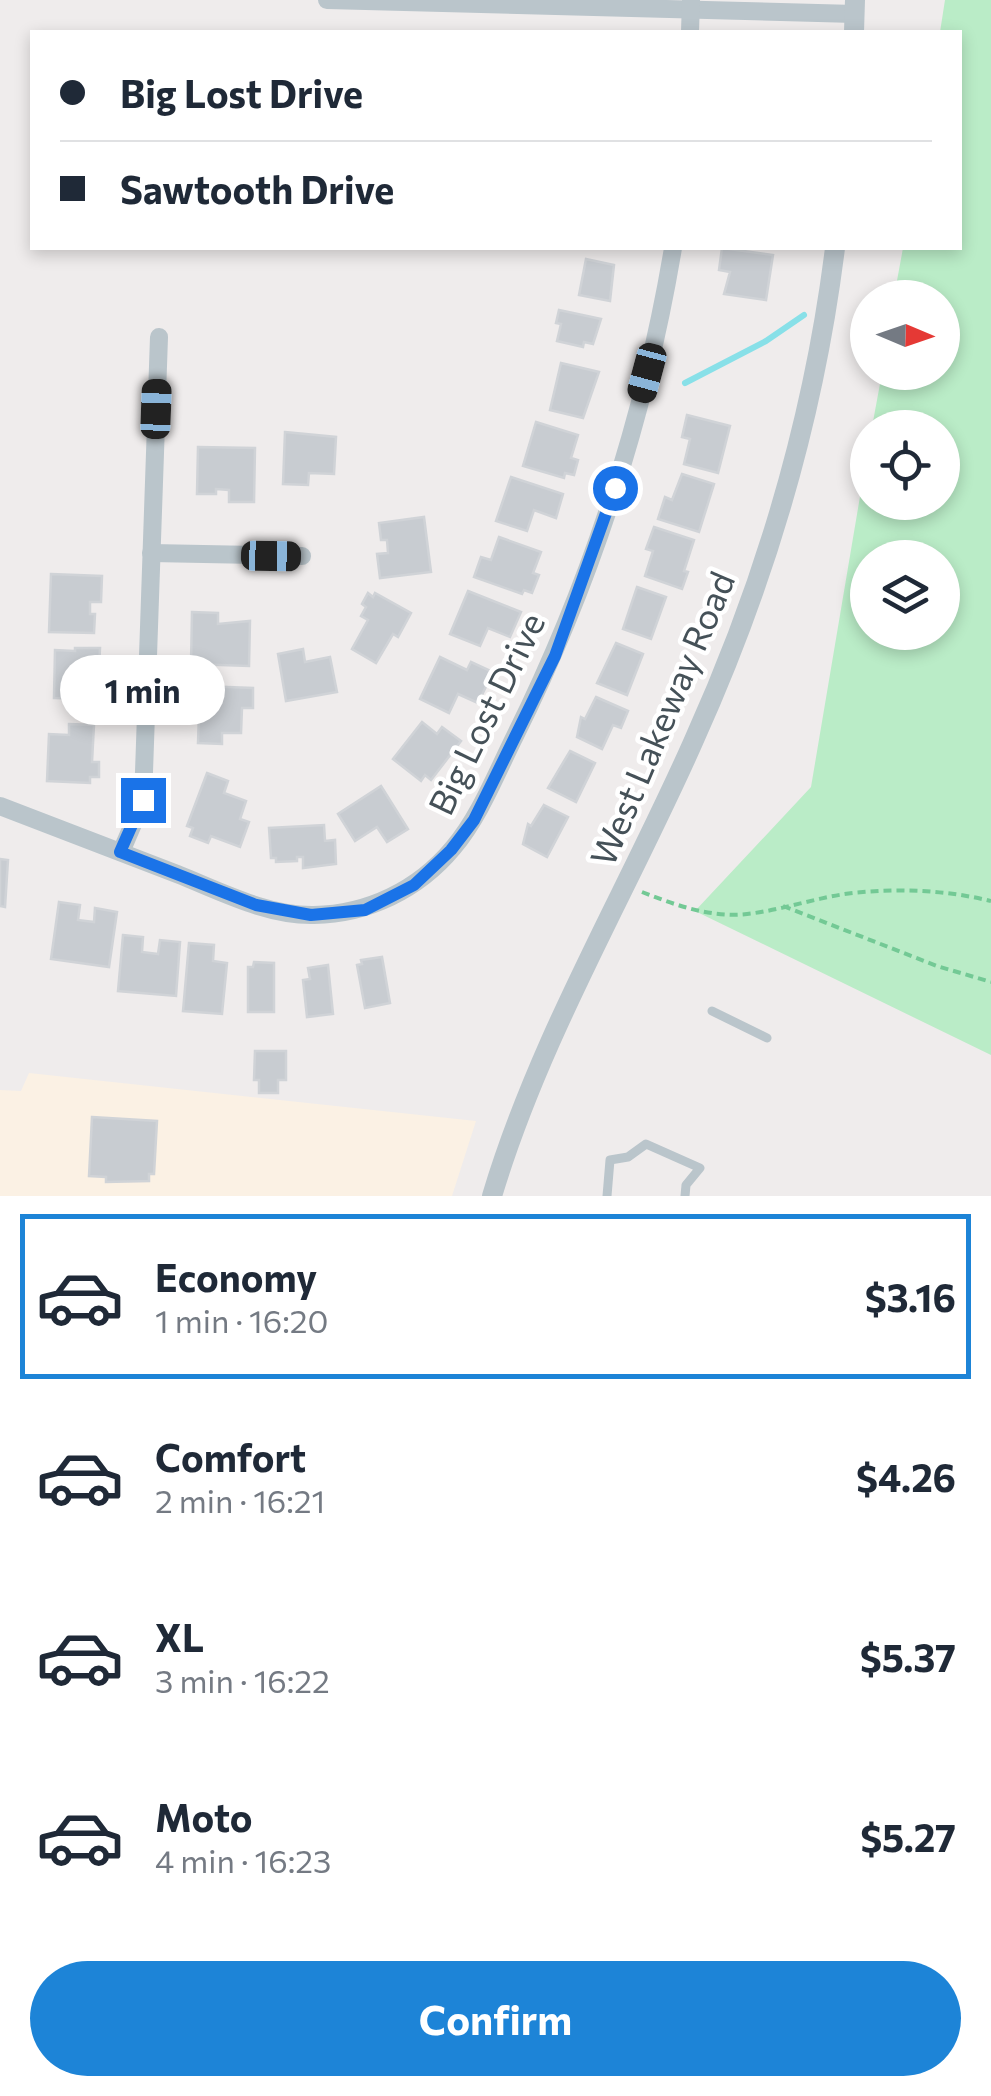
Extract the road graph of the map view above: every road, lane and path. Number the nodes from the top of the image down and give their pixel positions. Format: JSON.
{"nodes":[{"id":1,"x":327,"y":0,"type":"edge"},
{"id":2,"x":691,"y":5,"type":"edge"},
{"id":3,"x":855,"y":16,"type":"edge"},
{"id":4,"x":690,"y":30,"type":"edge"},
{"id":5,"x":674,"y":250,"type":"edge"},
{"id":6,"x":836,"y":250,"type":"edge"},
{"id":7,"x":160,"y":337,"type":"dead end"},
{"id":8,"x":151,"y":553,"type":"junction"},
{"id":9,"x":302,"y":556,"type":"dead end"},
{"id":10,"x":0,"y":806,"type":"edge"},
{"id":11,"x":120,"y":852,"type":"junction"},
{"id":12,"x":625,"y":885,"type":"junction"},
{"id":13,"x":991,"y":900,"type":"edge"},
{"id":14,"x":783,"y":906,"type":"junction"},
{"id":15,"x":991,"y":982,"type":"edge"},
{"id":16,"x":712,"y":1012,"type":"dead end"},
{"id":17,"x":767,"y":1038,"type":"dead end"},
{"id":18,"x":492,"y":1196,"type":"edge"},
{"id":19,"x":607,"y":1196,"type":"edge"},
{"id":20,"x":685,"y":1196,"type":"edge"}],
"edges":[{"from":1,"to":2,"type":"street"},
{"from":2,"to":3,"type":"street"},
{"from":2,"to":4,"type":"street"},
{"from":5,"to":11,"type":"street","name":"Big Lost Drive"},
{"from":6,"to":12,"type":"street","name":"West Lakeway Road"},
{"from":7,"to":8,"type":"street"},
{"from":8,"to":9,"type":"street"},
{"from":8,"to":11,"type":"street"},
{"from":10,"to":11,"type":"street","name":"Big Lost Drive"},
{"from":12,"to":14,"type":"path"},
{"from":12,"to":18,"type":"street","name":"West Lakeway Road"},
{"from":13,"to":14,"type":"path"},
{"from":14,"to":15,"type":"path"},
{"from":16,"to":17,"type":"lane"},
{"from":19,"to":20,"type":"lane"}]}
